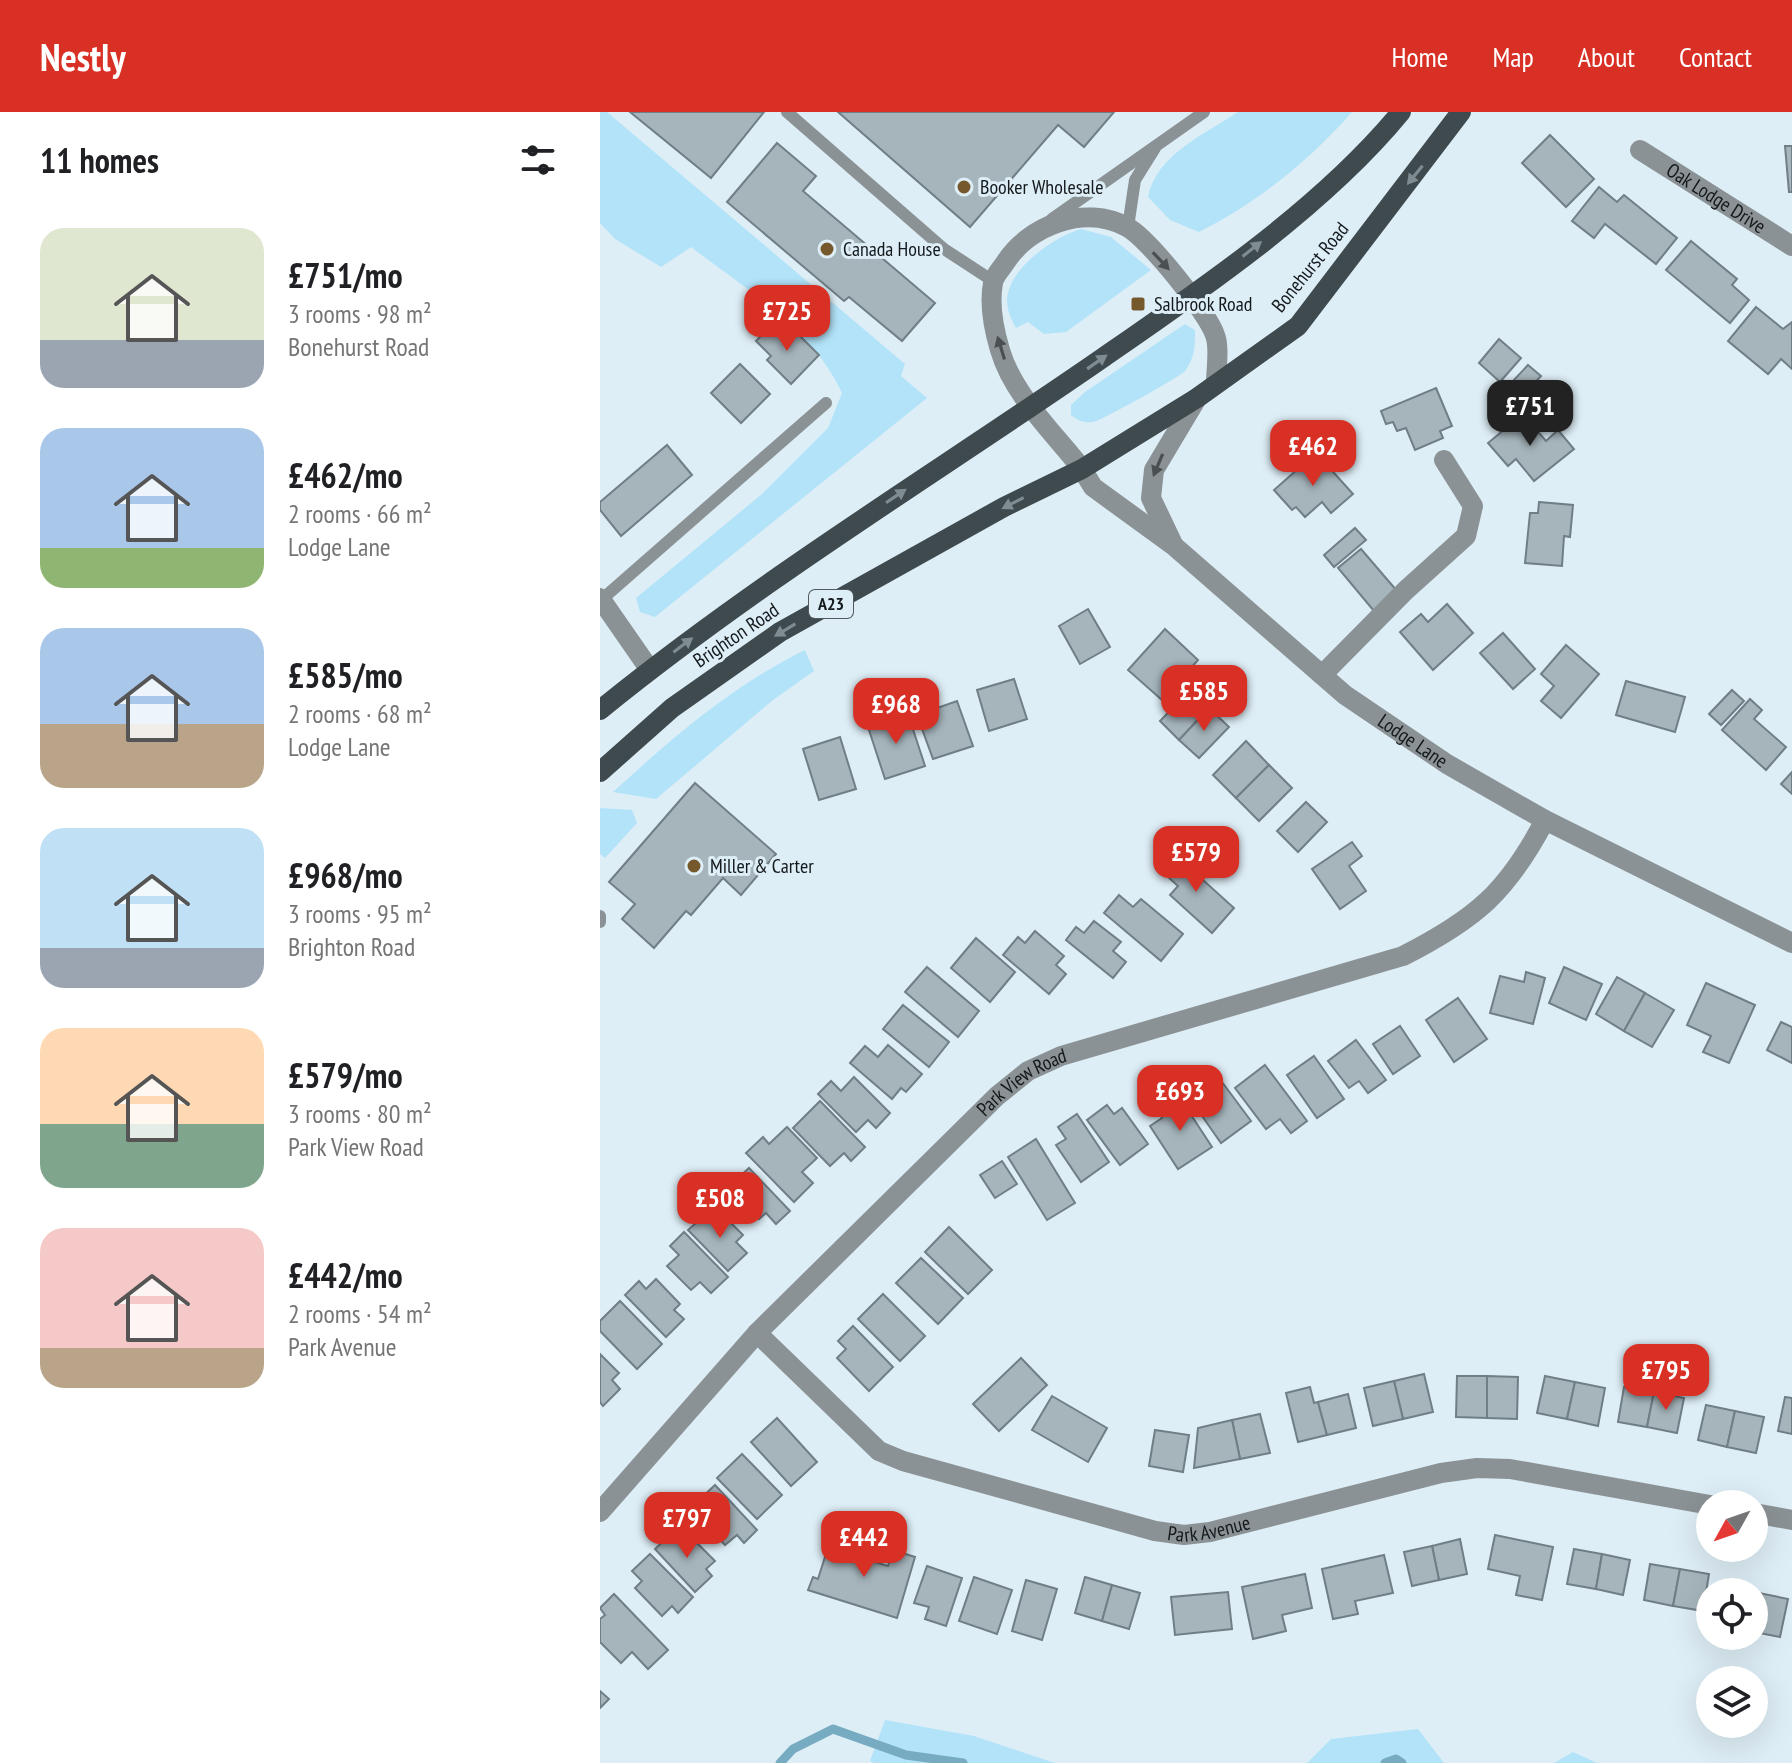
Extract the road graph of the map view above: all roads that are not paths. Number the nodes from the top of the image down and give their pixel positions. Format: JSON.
{"nodes":[{"id":1,"x":787,"y":112,"type":"edge"},
{"id":2,"x":1204,"y":112,"type":"edge"},
{"id":3,"x":1401,"y":112,"type":"edge"},
{"id":4,"x":1461,"y":112,"type":"edge"},
{"id":5,"x":1161,"y":140,"type":"junction"},
{"id":6,"x":1640,"y":150,"type":"dead end"},
{"id":7,"x":1128,"y":227,"type":"junction"},
{"id":8,"x":1030,"y":235,"type":"junction"},
{"id":9,"x":1792,"y":246,"type":"edge"},
{"id":10,"x":993,"y":281,"type":"junction"},
{"id":11,"x":1191,"y":297,"type":"junction"},
{"id":12,"x":1216,"y":383,"type":"junction"},
{"id":13,"x":1197,"y":398,"type":"junction"},
{"id":14,"x":826,"y":403,"type":"dead end"},
{"id":15,"x":1033,"y":406,"type":"junction"},
{"id":16,"x":1444,"y":460,"type":"dead end"},
{"id":17,"x":1082,"y":469,"type":"junction"},
{"id":18,"x":1174,"y":546,"type":"junction"},
{"id":19,"x":600,"y":600,"type":"edge"},
{"id":20,"x":650,"y":670,"type":"junction"},
{"id":21,"x":1322,"y":675,"type":"junction"},
{"id":22,"x":600,"y":710,"type":"edge"},
{"id":23,"x":600,"y":772,"type":"edge"},
{"id":24,"x":1545,"y":820,"type":"junction"},
{"id":25,"x":1792,"y":943,"type":"edge"},
{"id":26,"x":757,"y":1333,"type":"junction"},
{"id":27,"x":1696,"y":1502,"type":"edge"},
{"id":28,"x":600,"y":1512,"type":"edge"},
{"id":29,"x":1768,"y":1516,"type":"edge"},
{"id":30,"x":1792,"y":1520,"type":"edge"}],
"edges":[{"from":1,"to":10,"type":"lane"},
{"from":2,"to":5,"type":"lane"},
{"from":11,"to":3,"type":"main road","name":"Bonehurst Road","number":"A23","one_way":true},
{"from":4,"to":12,"type":"main road","name":"Bonehurst Road","number":"A23","one_way":true},
{"from":5,"to":7,"type":"lane"},
{"from":5,"to":8,"type":"lane"},
{"from":6,"to":9,"type":"street","name":"Oak Lodge Drive"},
{"from":7,"to":8,"type":"street"},
{"from":7,"to":11,"type":"street","one_way":true},
{"from":8,"to":10,"type":"street"},
{"from":15,"to":10,"type":"street","one_way":true},
{"from":11,"to":12,"type":"street"},
{"from":15,"to":11,"type":"main road","name":"Bonehurst Road","number":"A23","one_way":true},
{"from":12,"to":13,"type":"main road","name":"Bonehurst Road","number":"A23"},
{"from":13,"to":17,"type":"main road","name":"Bonehurst Road","number":"A23"},
{"from":13,"to":18,"type":"street","one_way":true},
{"from":14,"to":19,"type":"lane"},
{"from":15,"to":17,"type":"street"},
{"from":20,"to":15,"type":"main road","name":"Brighton Road","number":"A23","one_way":true},
{"from":16,"to":21,"type":"street"},
{"from":17,"to":18,"type":"street","name":"Lodge Lane"},
{"from":17,"to":23,"type":"main road","name":"Brighton Road","number":"A23","one_way":true},
{"from":18,"to":21,"type":"street","name":"Lodge Lane"},
{"from":19,"to":20,"type":"street"},
{"from":20,"to":22,"type":"main road","name":"Brighton Road","number":"A23"},
{"from":21,"to":24,"type":"street","name":"Lodge Lane"},
{"from":24,"to":25,"type":"street","name":"Lodge Lane"},
{"from":24,"to":26,"type":"street","name":"Park View Road"},
{"from":26,"to":27,"type":"street","name":"Park Avenue"},
{"from":26,"to":28,"type":"street","name":"Park View Road"},
{"from":29,"to":30,"type":"street"}]}
